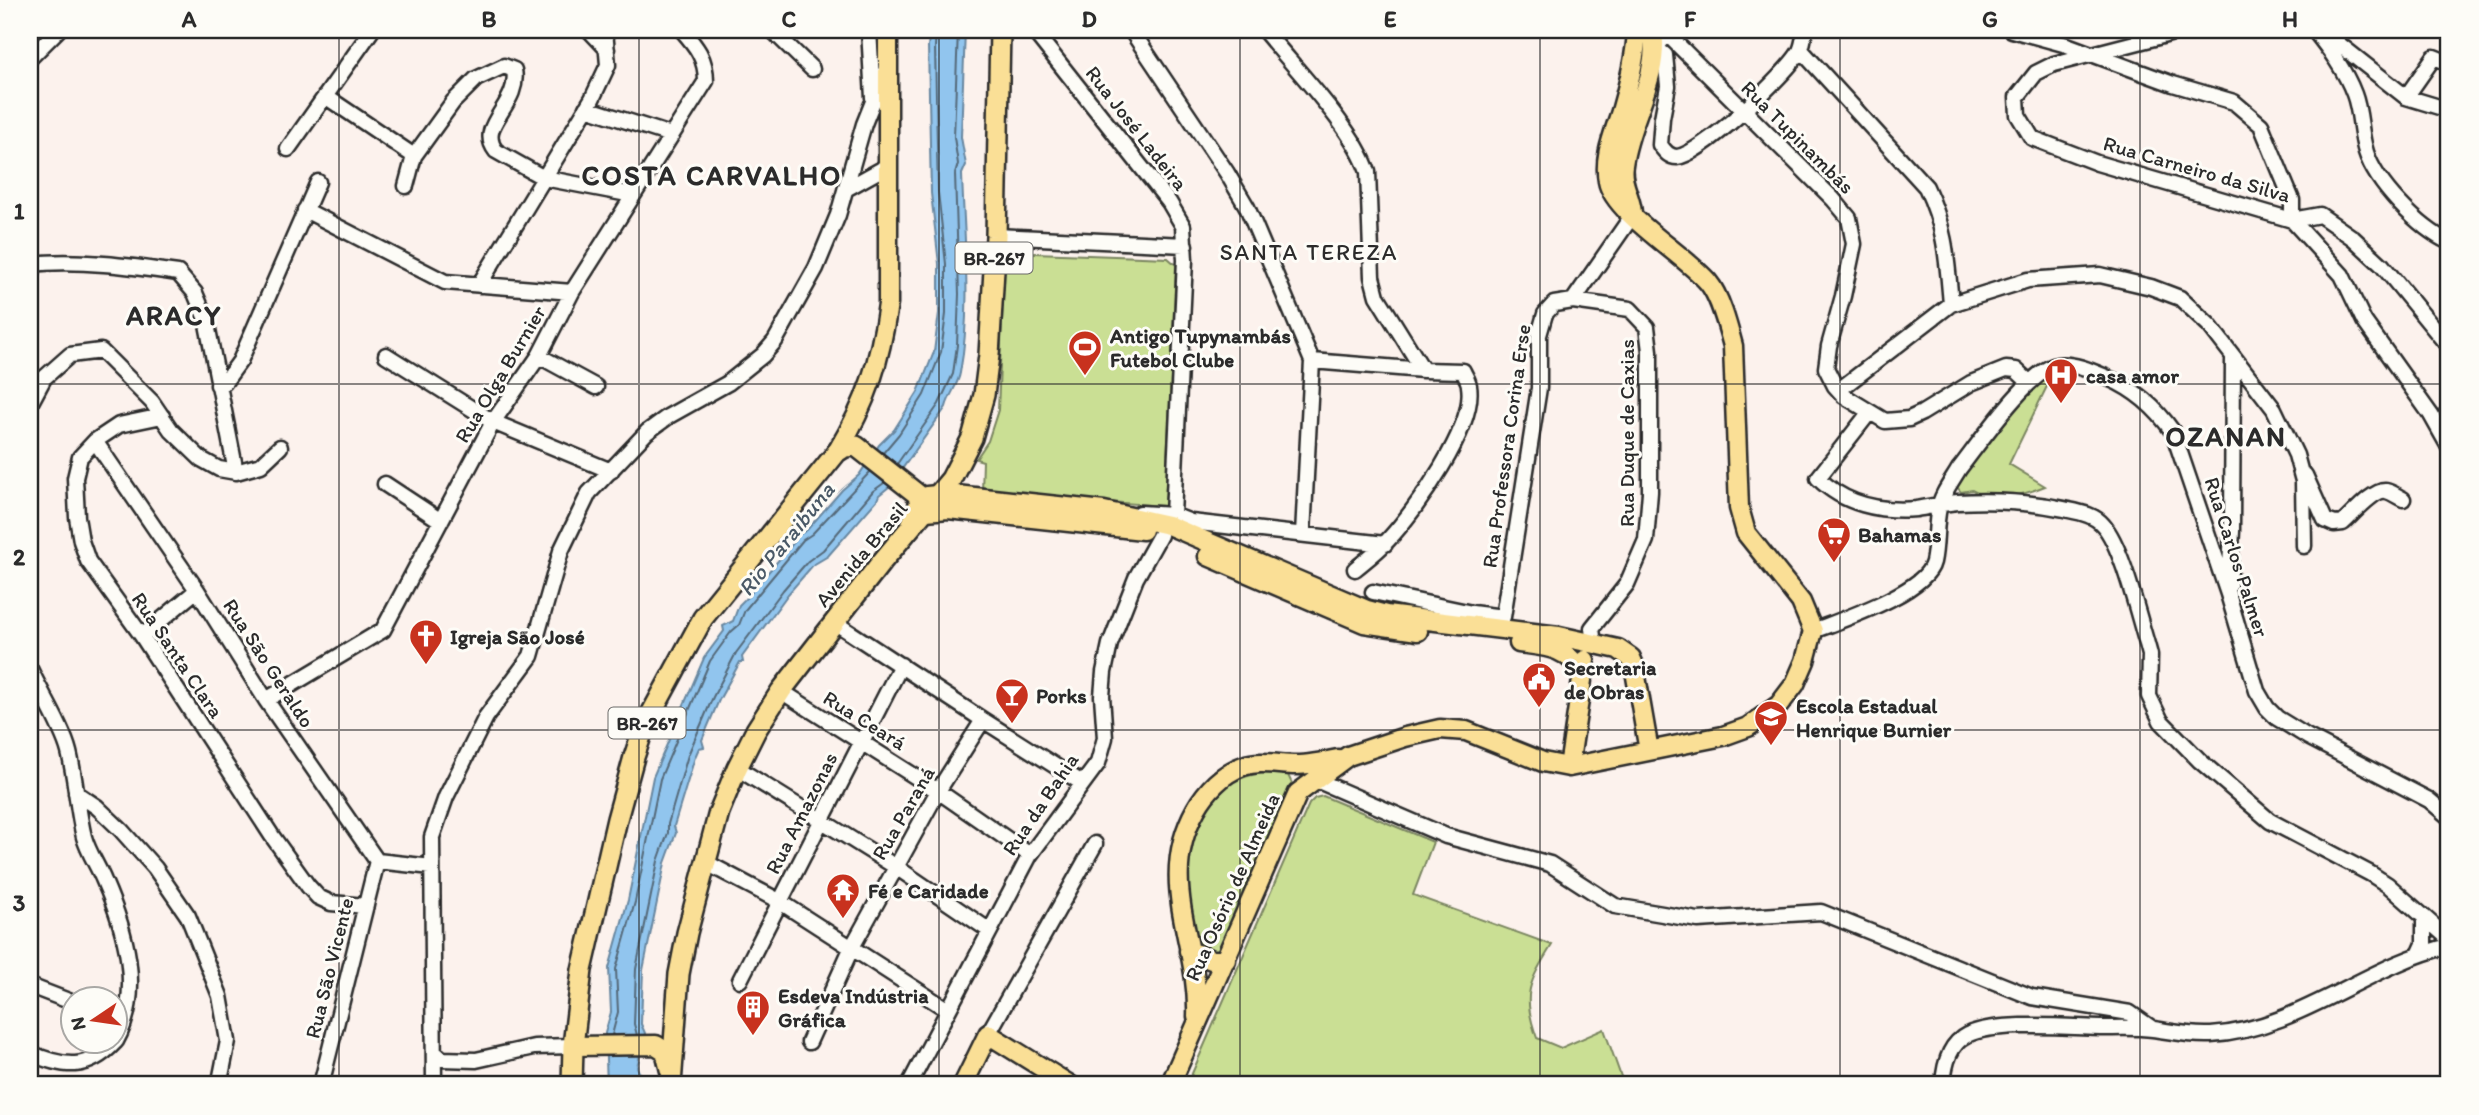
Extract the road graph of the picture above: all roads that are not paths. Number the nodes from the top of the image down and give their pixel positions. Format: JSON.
{"nodes":[{"id":1,"x":58,"y":30,"type":"edge"},
{"id":2,"x":372,"y":30,"type":"edge"},
{"id":3,"x":589,"y":30,"type":"edge"},
{"id":4,"x":605,"y":30,"type":"edge"},
{"id":5,"x":682,"y":30,"type":"edge"},
{"id":6,"x":772,"y":30,"type":"edge"},
{"id":7,"x":869,"y":30,"type":"edge"},
{"id":8,"x":888,"y":30,"type":"edge"},
{"id":9,"x":1000,"y":30,"type":"edge"},
{"id":10,"x":1032,"y":30,"type":"edge"},
{"id":11,"x":1131,"y":30,"type":"edge"},
{"id":12,"x":1264,"y":30,"type":"edge"},
{"id":13,"x":1637,"y":30,"type":"edge"},
{"id":14,"x":1805,"y":30,"type":"edge"},
{"id":15,"x":2011,"y":30,"type":"edge"},
{"id":16,"x":2185,"y":30,"type":"edge"},
{"id":17,"x":2314,"y":30,"type":"edge"},
{"id":18,"x":2321,"y":30,"type":"edge"},
{"id":19,"x":1661,"y":35,"type":"edge"},
{"id":20,"x":607,"y":49,"type":"junction"},
{"id":21,"x":1636,"y":49,"type":"junction"},
{"id":22,"x":1801,"y":50,"type":"junction"},
{"id":23,"x":2093,"y":54,"type":"junction"},
{"id":24,"x":30,"y":58,"type":"edge"},
{"id":25,"x":888,"y":58,"type":"junction"},
{"id":26,"x":2449,"y":63,"type":"edge"},
{"id":27,"x":812,"y":69,"type":"dead end"},
{"id":28,"x":325,"y":96,"type":"junction"},
{"id":29,"x":1625,"y":96,"type":"junction"},
{"id":30,"x":2406,"y":97,"type":"junction"},
{"id":31,"x":873,"y":100,"type":"junction"},
{"id":32,"x":586,"y":108,"type":"junction"},
{"id":33,"x":2449,"y":110,"type":"edge"},
{"id":34,"x":1744,"y":112,"type":"junction"},
{"id":35,"x":1636,"y":120,"type":"junction"},
{"id":36,"x":671,"y":135,"type":"junction"},
{"id":37,"x":288,"y":149,"type":"dead end"},
{"id":38,"x":414,"y":156,"type":"junction"},
{"id":39,"x":888,"y":163,"type":"junction"},
{"id":40,"x":867,"y":176,"type":"junction"},
{"id":41,"x":544,"y":178,"type":"junction"},
{"id":42,"x":318,"y":182,"type":"dead end"},
{"id":43,"x":406,"y":186,"type":"dead end"},
{"id":44,"x":888,"y":188,"type":"junction"},
{"id":45,"x":846,"y":189,"type":"junction"},
{"id":46,"x":633,"y":195,"type":"junction"},
{"id":47,"x":305,"y":210,"type":"junction"},
{"id":48,"x":1632,"y":216,"type":"junction"},
{"id":49,"x":2292,"y":220,"type":"junction"},
{"id":50,"x":996,"y":236,"type":"junction"},
{"id":51,"x":2449,"y":242,"type":"edge"},
{"id":52,"x":1185,"y":245,"type":"junction"},
{"id":53,"x":32,"y":263,"type":"edge"},
{"id":54,"x":30,"y":284,"type":"edge"},
{"id":55,"x":479,"y":285,"type":"junction"},
{"id":56,"x":572,"y":292,"type":"junction"},
{"id":57,"x":1573,"y":301,"type":"junction"},
{"id":58,"x":1951,"y":304,"type":"junction"},
{"id":59,"x":2449,"y":347,"type":"edge"},
{"id":60,"x":386,"y":355,"type":"dead end"},
{"id":61,"x":539,"y":356,"type":"junction"},
{"id":62,"x":2234,"y":356,"type":"junction"},
{"id":63,"x":1312,"y":361,"type":"junction"},
{"id":64,"x":1423,"y":370,"type":"junction"},
{"id":65,"x":2029,"y":382,"type":"junction"},
{"id":66,"x":218,"y":385,"type":"junction"},
{"id":67,"x":596,"y":387,"type":"dead end"},
{"id":68,"x":1837,"y":388,"type":"junction"},
{"id":69,"x":30,"y":404,"type":"edge"},
{"id":70,"x":1869,"y":413,"type":"junction"},
{"id":71,"x":2431,"y":415,"type":"junction"},
{"id":72,"x":162,"y":416,"type":"junction"},
{"id":73,"x":2449,"y":421,"type":"edge"},
{"id":74,"x":494,"y":422,"type":"junction"},
{"id":75,"x":854,"y":424,"type":"junction"},
{"id":76,"x":95,"y":440,"type":"junction"},
{"id":77,"x":279,"y":447,"type":"dead end"},
{"id":78,"x":2449,"y":447,"type":"edge"},
{"id":79,"x":858,"y":448,"type":"junction"},
{"id":80,"x":837,"y":452,"type":"junction"},
{"id":81,"x":2296,"y":455,"type":"junction"},
{"id":82,"x":611,"y":471,"type":"junction"},
{"id":83,"x":236,"y":472,"type":"junction"},
{"id":84,"x":951,"y":479,"type":"junction"},
{"id":85,"x":1951,"y":482,"type":"junction"},
{"id":86,"x":385,"y":484,"type":"dead end"},
{"id":87,"x":939,"y":495,"type":"junction"},
{"id":88,"x":918,"y":498,"type":"junction"},
{"id":89,"x":2403,"y":499,"type":"dead end"},
{"id":90,"x":1964,"y":502,"type":"junction"},
{"id":91,"x":1939,"y":505,"type":"junction"},
{"id":92,"x":1014,"y":510,"type":"junction"},
{"id":93,"x":2203,"y":515,"type":"junction"},
{"id":94,"x":441,"y":521,"type":"junction"},
{"id":95,"x":1167,"y":525,"type":"junction"},
{"id":96,"x":2232,"y":531,"type":"junction"},
{"id":97,"x":1303,"y":534,"type":"junction"},
{"id":98,"x":1385,"y":544,"type":"junction"},
{"id":99,"x":2304,"y":546,"type":"dead end"},
{"id":100,"x":1355,"y":569,"type":"dead end"},
{"id":101,"x":197,"y":590,"type":"junction"},
{"id":102,"x":1373,"y":592,"type":"dead end"},
{"id":103,"x":2228,"y":594,"type":"junction"},
{"id":104,"x":834,"y":622,"type":"junction"},
{"id":105,"x":1813,"y":631,"type":"junction"},
{"id":106,"x":142,"y":636,"type":"junction"},
{"id":107,"x":1558,"y":642,"type":"junction"},
{"id":108,"x":1598,"y":645,"type":"junction"},
{"id":109,"x":901,"y":665,"type":"junction"},
{"id":110,"x":30,"y":669,"type":"edge"},
{"id":111,"x":1582,"y":671,"type":"junction"},
{"id":112,"x":781,"y":691,"type":"junction"},
{"id":113,"x":266,"y":700,"type":"junction"},
{"id":114,"x":983,"y":720,"type":"junction"},
{"id":115,"x":861,"y":742,"type":"junction"},
{"id":116,"x":1649,"y":751,"type":"junction"},
{"id":117,"x":1348,"y":756,"type":"junction"},
{"id":118,"x":1281,"y":766,"type":"junction"},
{"id":119,"x":1569,"y":767,"type":"junction"},
{"id":120,"x":737,"y":768,"type":"junction"},
{"id":121,"x":1314,"y":779,"type":"junction"},
{"id":122,"x":1082,"y":783,"type":"junction"},
{"id":123,"x":1331,"y":786,"type":"junction"},
{"id":124,"x":939,"y":791,"type":"junction"},
{"id":125,"x":76,"y":793,"type":"junction"},
{"id":126,"x":1296,"y":798,"type":"junction"},
{"id":127,"x":2449,"y":817,"type":"edge"},
{"id":128,"x":820,"y":820,"type":"junction"},
{"id":129,"x":1095,"y":844,"type":"dead end"},
{"id":130,"x":1030,"y":855,"type":"junction"},
{"id":131,"x":377,"y":861,"type":"junction"},
{"id":132,"x":705,"y":862,"type":"junction"},
{"id":133,"x":432,"y":867,"type":"junction"},
{"id":134,"x":896,"y":867,"type":"junction"},
{"id":135,"x":779,"y":901,"type":"junction"},
{"id":136,"x":366,"y":906,"type":"junction"},
{"id":137,"x":2424,"y":918,"type":"junction"},
{"id":138,"x":990,"y":931,"type":"junction"},
{"id":139,"x":2449,"y":939,"type":"edge"},
{"id":140,"x":2449,"y":946,"type":"edge"},
{"id":141,"x":852,"y":949,"type":"junction"},
{"id":142,"x":1189,"y":951,"type":"junction"},
{"id":143,"x":2419,"y":955,"type":"junction"},
{"id":144,"x":1226,"y":960,"type":"junction"},
{"id":145,"x":740,"y":981,"type":"dead end"},
{"id":146,"x":30,"y":986,"type":"edge"},
{"id":147,"x":128,"y":986,"type":"edge"},
{"id":148,"x":60,"y":998,"type":"edge"},
{"id":149,"x":948,"y":1010,"type":"junction"},
{"id":150,"x":1197,"y":1025,"type":"junction"},
{"id":151,"x":2153,"y":1029,"type":"junction"},
{"id":152,"x":988,"y":1034,"type":"junction"},
{"id":153,"x":808,"y":1042,"type":"dead end"},
{"id":154,"x":580,"y":1046,"type":"junction"},
{"id":155,"x":30,"y":1053,"type":"edge"},
{"id":156,"x":99,"y":1056,"type":"edge"},
{"id":157,"x":437,"y":1059,"type":"junction"},
{"id":158,"x":217,"y":1085,"type":"edge"},
{"id":159,"x":321,"y":1085,"type":"edge"},
{"id":160,"x":434,"y":1085,"type":"edge"},
{"id":161,"x":572,"y":1085,"type":"edge"},
{"id":162,"x":671,"y":1085,"type":"edge"},
{"id":163,"x":909,"y":1085,"type":"edge"},
{"id":164,"x":963,"y":1085,"type":"edge"},
{"id":165,"x":1069,"y":1085,"type":"edge"},
{"id":166,"x":1170,"y":1085,"type":"edge"},
{"id":167,"x":1943,"y":1085,"type":"edge"}],
"edges":[{"from":1,"to":24,"type":"street"},
{"from":2,"to":28,"type":"street"},
{"from":3,"to":20,"type":"street"},
{"from":4,"to":20,"type":"street"},
{"from":5,"to":36,"type":"street","name":"Rua Olga Burnier"},
{"from":6,"to":27,"type":"street"},
{"from":7,"to":31,"type":"street"},
{"from":8,"to":25,"type":"main road"},
{"from":9,"to":50,"type":"highway","name":"Avenida Brasil","number":"BR-267"},
{"from":10,"to":52,"type":"street","name":"Rua José Ladeira"},
{"from":11,"to":63,"type":"street"},
{"from":12,"to":64,"type":"street"},
{"from":13,"to":21,"type":"main road"},
{"from":14,"to":22,"type":"street"},
{"from":15,"to":23,"type":"street"},
{"from":16,"to":23,"type":"street"},
{"from":17,"to":51,"type":"street"},
{"from":18,"to":30,"type":"street"},
{"from":19,"to":21,"type":"main road"},
{"from":19,"to":34,"type":"street","name":"Rua Tupinambás"},
{"from":19,"to":34,"type":"street"},
{"from":19,"to":35,"type":"main road"},
{"from":20,"to":32,"type":"street"},
{"from":21,"to":29,"type":"main road"},
{"from":22,"to":34,"type":"street"},
{"from":22,"to":58,"type":"street"},
{"from":23,"to":49,"type":"street","name":"Rua Carneiro da Silva"},
{"from":23,"to":49,"type":"street","name":"Rua Carneiro da Silva"},
{"from":25,"to":31,"type":"street"},
{"from":25,"to":39,"type":"main road"},
{"from":26,"to":30,"type":"street"},
{"from":28,"to":37,"type":"street"},
{"from":28,"to":38,"type":"street"},
{"from":29,"to":35,"type":"main road"},
{"from":29,"to":48,"type":"main road"},
{"from":30,"to":33,"type":"street"},
{"from":31,"to":45,"type":"street"},
{"from":32,"to":36,"type":"street"},
{"from":32,"to":41,"type":"street"},
{"from":34,"to":68,"type":"street","name":"Rua Tupinambás"},
{"from":35,"to":48,"type":"main road"},
{"from":36,"to":46,"type":"street","name":"Rua Olga Burnier"},
{"from":38,"to":41,"type":"street"},
{"from":38,"to":43,"type":"street"},
{"from":39,"to":40,"type":"street"},
{"from":39,"to":44,"type":"main road"},
{"from":40,"to":44,"type":"street"},
{"from":40,"to":45,"type":"street"},
{"from":41,"to":46,"type":"street"},
{"from":41,"to":55,"type":"street"},
{"from":42,"to":47,"type":"street"},
{"from":44,"to":75,"type":"main road"},
{"from":45,"to":82,"type":"street"},
{"from":46,"to":56,"type":"street","name":"Rua Olga Burnier"},
{"from":47,"to":55,"type":"street"},
{"from":47,"to":66,"type":"street"},
{"from":48,"to":57,"type":"street"},
{"from":48,"to":105,"type":"main road"},
{"from":49,"to":59,"type":"street"},
{"from":49,"to":71,"type":"street"},
{"from":50,"to":52,"type":"street"},
{"from":50,"to":84,"type":"highway","name":"Avenida Brasil","number":"BR-267"},
{"from":52,"to":95,"type":"street","name":"Rua José Ladeira"},
{"from":53,"to":54,"type":"street"},
{"from":53,"to":66,"type":"street"},
{"from":55,"to":56,"type":"street"},
{"from":56,"to":61,"type":"street","name":"Rua Olga Burnier"},
{"from":57,"to":102,"type":"street","name":"Rua Professora Corina Erse"},
{"from":57,"to":108,"type":"street","name":"Rua Duque de Caxias"},
{"from":58,"to":62,"type":"street"},
{"from":58,"to":68,"type":"street"},
{"from":60,"to":74,"type":"street"},
{"from":61,"to":67,"type":"street"},
{"from":61,"to":74,"type":"street","name":"Rua Olga Burnier"},
{"from":62,"to":81,"type":"street"},
{"from":62,"to":96,"type":"street"},
{"from":63,"to":64,"type":"street"},
{"from":63,"to":97,"type":"street"},
{"from":64,"to":98,"type":"street"},
{"from":65,"to":70,"type":"street"},
{"from":65,"to":85,"type":"street","name":"Rua Carlos Palmer"},
{"from":65,"to":93,"type":"street","name":"Rua Carlos Palmer"},
{"from":66,"to":83,"type":"street"},
{"from":68,"to":70,"type":"street"},
{"from":69,"to":72,"type":"street"},
{"from":70,"to":91,"type":"street"},
{"from":71,"to":73,"type":"street"},
{"from":71,"to":78,"type":"street"},
{"from":72,"to":76,"type":"street"},
{"from":72,"to":83,"type":"street"},
{"from":74,"to":82,"type":"street"},
{"from":74,"to":94,"type":"street","name":"Rua Olga Burnier"},
{"from":75,"to":79,"type":"main road"},
{"from":75,"to":80,"type":"main road"},
{"from":76,"to":101,"type":"street","name":"Rua São Geraldo"},
{"from":76,"to":106,"type":"street","name":"Rua Santa Clara"},
{"from":77,"to":83,"type":"street"},
{"from":79,"to":80,"type":"highway"},
{"from":79,"to":88,"type":"highway"},
{"from":80,"to":154,"type":"highway","number":"BR-267"},
{"from":81,"to":89,"type":"street"},
{"from":81,"to":99,"type":"street"},
{"from":82,"to":133,"type":"street"},
{"from":84,"to":87,"type":"highway","name":"Avenida Brasil","number":"BR-267"},
{"from":84,"to":88,"type":"highway"},
{"from":85,"to":90,"type":"street"},
{"from":85,"to":91,"type":"street","name":"Rua Carlos Palmer"},
{"from":86,"to":94,"type":"street"},
{"from":87,"to":88,"type":"highway","name":"Avenida Brasil","number":"BR-267"},
{"from":87,"to":92,"type":"main road"},
{"from":88,"to":92,"type":"main road"},
{"from":88,"to":104,"type":"highway","name":"Avenida Brasil"},
{"from":90,"to":91,"type":"street"},
{"from":90,"to":137,"type":"street"},
{"from":91,"to":105,"type":"street"},
{"from":92,"to":95,"type":"main road"},
{"from":92,"to":95,"type":"main road"},
{"from":93,"to":96,"type":"street"},
{"from":93,"to":103,"type":"street","name":"Rua Carlos Palmer"},
{"from":94,"to":113,"type":"street","name":"Rua Olga Burnier"},
{"from":95,"to":97,"type":"street"},
{"from":95,"to":107,"type":"main road"},
{"from":95,"to":122,"type":"street","name":"Rua da Bahia"},
{"from":96,"to":103,"type":"street"},
{"from":97,"to":98,"type":"street"},
{"from":98,"to":100,"type":"street"},
{"from":101,"to":106,"type":"street"},
{"from":101,"to":113,"type":"street","name":"Rua São Geraldo"},
{"from":103,"to":127,"type":"street","name":"Rua Carlos Palmer"},
{"from":104,"to":109,"type":"street"},
{"from":104,"to":112,"type":"highway","name":"Avenida Brasil"},
{"from":105,"to":116,"type":"main road","name":"Rua Osório de Almeida"},
{"from":106,"to":136,"type":"street","name":"Rua Santa Clara"},
{"from":107,"to":108,"type":"main road"},
{"from":107,"to":111,"type":"main road"},
{"from":108,"to":111,"type":"main road"},
{"from":108,"to":116,"type":"main road"},
{"from":109,"to":114,"type":"street"},
{"from":109,"to":115,"type":"street","name":"Rua Amazonas"},
{"from":110,"to":125,"type":"street"},
{"from":111,"to":119,"type":"main road"},
{"from":112,"to":115,"type":"street","name":"Rua Ceará"},
{"from":112,"to":120,"type":"highway","name":"Avenida Brasil"},
{"from":113,"to":131,"type":"street","name":"Rua São Geraldo"},
{"from":114,"to":122,"type":"street"},
{"from":114,"to":124,"type":"street","name":"Rua Paraná"},
{"from":115,"to":124,"type":"street","name":"Rua Ceará"},
{"from":115,"to":128,"type":"street","name":"Rua Amazonas"},
{"from":116,"to":119,"type":"main road","name":"Rua Osório de Almeida"},
{"from":117,"to":118,"type":"main road"},
{"from":117,"to":119,"type":"main road","name":"Rua Osório de Almeida"},
{"from":117,"to":121,"type":"main road","name":"Rua Osório de Almeida"},
{"from":118,"to":121,"type":"main road"},
{"from":118,"to":126,"type":"main road"},
{"from":118,"to":142,"type":"main road"},
{"from":120,"to":128,"type":"street"},
{"from":120,"to":132,"type":"highway","name":"Avenida Brasil"},
{"from":121,"to":123,"type":"street"},
{"from":121,"to":126,"type":"main road","name":"Rua Osório de Almeida"},
{"from":122,"to":130,"type":"street","name":"Rua da Bahia"},
{"from":123,"to":126,"type":"street"},
{"from":123,"to":151,"type":"street"},
{"from":124,"to":130,"type":"street","name":"Rua Ceará"},
{"from":124,"to":134,"type":"street","name":"Rua Paraná"},
{"from":125,"to":147,"type":"street"},
{"from":125,"to":158,"type":"street"},
{"from":126,"to":144,"type":"main road","name":"Rua Osório de Almeida"},
{"from":128,"to":134,"type":"street"},
{"from":128,"to":135,"type":"street","name":"Rua Amazonas"},
{"from":129,"to":152,"type":"street"},
{"from":130,"to":138,"type":"street","name":"Rua da Bahia"},
{"from":131,"to":133,"type":"street"},
{"from":131,"to":136,"type":"street","name":"Rua São Vicente"},
{"from":132,"to":135,"type":"street"},
{"from":132,"to":162,"type":"highway","name":"Avenida Brasil"},
{"from":133,"to":157,"type":"street"},
{"from":134,"to":138,"type":"street"},
{"from":134,"to":141,"type":"street","name":"Rua Paraná"},
{"from":135,"to":141,"type":"street"},
{"from":135,"to":145,"type":"street","name":"Rua Amazonas"},
{"from":136,"to":159,"type":"street","name":"Rua São Vicente"},
{"from":137,"to":139,"type":"street"},
{"from":137,"to":143,"type":"street"},
{"from":138,"to":149,"type":"street","name":"Rua da Bahia"},
{"from":140,"to":143,"type":"street"},
{"from":141,"to":149,"type":"street"},
{"from":141,"to":153,"type":"street","name":"Rua Paraná"},
{"from":142,"to":144,"type":"main road"},
{"from":142,"to":150,"type":"main road"},
{"from":143,"to":151,"type":"street"},
{"from":144,"to":150,"type":"main road","name":"Rua Osório de Almeida"},
{"from":146,"to":148,"type":"street"},
{"from":149,"to":163,"type":"street","name":"Rua da Bahia"},
{"from":150,"to":166,"type":"main road","name":"Rua Osório de Almeida"},
{"from":151,"to":167,"type":"street"},
{"from":152,"to":164,"type":"main road"},
{"from":152,"to":165,"type":"main road"},
{"from":154,"to":157,"type":"street"},
{"from":154,"to":161,"type":"highway","number":"BR-267"},
{"from":154,"to":162,"type":"main road"},
{"from":155,"to":156,"type":"street"},
{"from":157,"to":160,"type":"street"}]}
